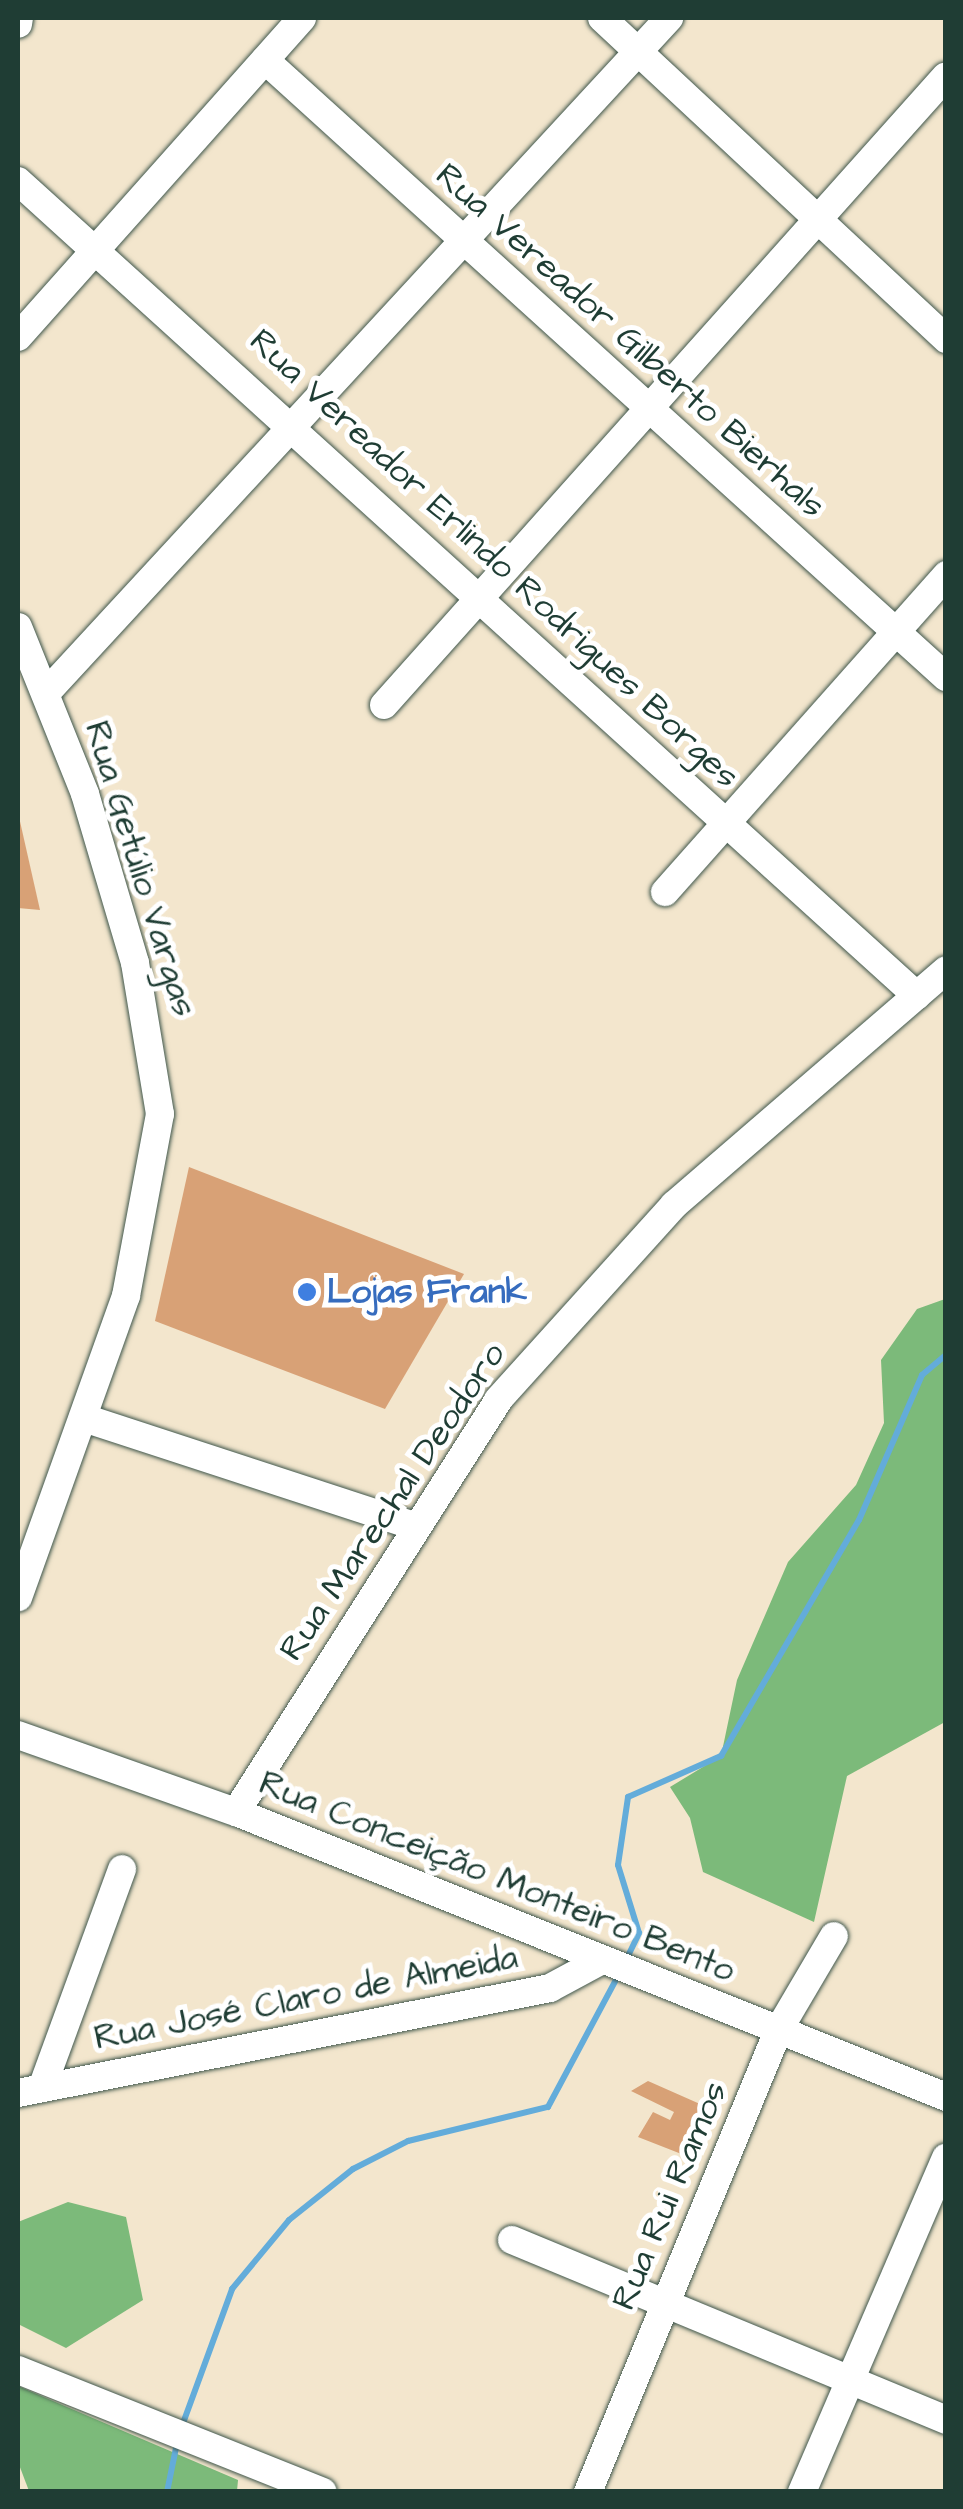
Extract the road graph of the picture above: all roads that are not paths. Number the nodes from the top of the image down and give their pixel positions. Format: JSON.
{"nodes":[{"id":1,"x":302,"y":18,"type":"edge"},
{"id":2,"x":602,"y":18,"type":"edge"},
{"id":3,"x":669,"y":18,"type":"edge"},
{"id":4,"x":639,"y":51,"type":"junction"},
{"id":5,"x":264,"y":60,"type":"junction"},
{"id":6,"x":946,"y":76,"type":"edge"},
{"id":7,"x":18,"y":181,"type":"edge"},
{"id":8,"x":818,"y":218,"type":"junction"},
{"id":9,"x":464,"y":241,"type":"junction"},
{"id":10,"x":100,"y":247,"type":"junction"},
{"id":11,"x":18,"y":337,"type":"edge"},
{"id":12,"x":946,"y":339,"type":"edge"},
{"id":13,"x":647,"y":405,"type":"junction"},
{"id":14,"x":295,"y":428,"type":"junction"},
{"id":15,"x":946,"y":574,"type":"edge"},
{"id":16,"x":476,"y":596,"type":"junction"},
{"id":17,"x":18,"y":627,"type":"edge"},
{"id":18,"x":894,"y":631,"type":"junction"},
{"id":19,"x":946,"y":677,"type":"edge"},
{"id":20,"x":46,"y":692,"type":"junction"},
{"id":21,"x":384,"y":705,"type":"dead end"},
{"id":22,"x":722,"y":820,"type":"junction"},
{"id":23,"x":665,"y":892,"type":"dead end"},
{"id":24,"x":946,"y":970,"type":"edge"},
{"id":25,"x":918,"y":996,"type":"junction"},
{"id":26,"x":87,"y":1419,"type":"junction"},
{"id":27,"x":414,"y":1526,"type":"junction"},
{"id":28,"x":18,"y":1597,"type":"edge"},
{"id":29,"x":18,"y":1735,"type":"edge"},
{"id":30,"x":236,"y":1812,"type":"junction"},
{"id":31,"x":122,"y":1869,"type":"dead end"},
{"id":32,"x":834,"y":1936,"type":"dead end"},
{"id":33,"x":606,"y":1961,"type":"junction"},
{"id":34,"x":778,"y":2032,"type":"junction"},
{"id":35,"x":30,"y":2091,"type":"edge"},
{"id":36,"x":946,"y":2096,"type":"edge"},
{"id":37,"x":946,"y":2158,"type":"edge"},
{"id":38,"x":512,"y":2240,"type":"dead end"},
{"id":39,"x":663,"y":2310,"type":"junction"},
{"id":40,"x":18,"y":2370,"type":"edge"},
{"id":41,"x":850,"y":2383,"type":"junction"},
{"id":42,"x":946,"y":2420,"type":"edge"},
{"id":43,"x":323,"y":2492,"type":"edge"},
{"id":44,"x":588,"y":2492,"type":"edge"},
{"id":45,"x":802,"y":2492,"type":"edge"}],
"edges":[{"from":1,"to":5,"type":"street"},
{"from":2,"to":4,"type":"street"},
{"from":3,"to":4,"type":"street"},
{"from":4,"to":8,"type":"street"},
{"from":4,"to":9,"type":"street"},
{"from":5,"to":9,"type":"street","name":"Rua Vereador Gilberto Bierhals"},
{"from":5,"to":10,"type":"street"},
{"from":6,"to":8,"type":"street"},
{"from":7,"to":10,"type":"street","name":"Rua Vereador Erlindo Rodrigues Borges"},
{"from":8,"to":12,"type":"street"},
{"from":8,"to":13,"type":"street"},
{"from":9,"to":13,"type":"street","name":"Rua Vereador Gilberto Bierhals"},
{"from":9,"to":14,"type":"street"},
{"from":10,"to":11,"type":"street"},
{"from":10,"to":14,"type":"street","name":"Rua Vereador Erlindo Rodrigues Borges"},
{"from":13,"to":16,"type":"street"},
{"from":13,"to":18,"type":"street","name":"Rua Vereador Gilberto Bierhals"},
{"from":14,"to":16,"type":"street","name":"Rua Vereador Erlindo Rodrigues Borges"},
{"from":14,"to":20,"type":"street"},
{"from":15,"to":18,"type":"street"},
{"from":16,"to":21,"type":"street"},
{"from":16,"to":22,"type":"street","name":"Rua Vereador Erlindo Rodrigues Borges"},
{"from":17,"to":20,"type":"street","name":"Rua Getúlio Vargas"},
{"from":18,"to":19,"type":"street","name":"Rua Vereador Gilberto Bierhals"},
{"from":18,"to":22,"type":"street"},
{"from":20,"to":26,"type":"street","name":"Rua Getúlio Vargas"},
{"from":22,"to":23,"type":"street"},
{"from":22,"to":25,"type":"street","name":"Rua Vereador Erlindo Rodrigues Borges"},
{"from":24,"to":25,"type":"street","name":"Rua Marechal Deodoro"},
{"from":25,"to":27,"type":"street","name":"Rua Marechal Deodoro"},
{"from":26,"to":27,"type":"street"},
{"from":26,"to":28,"type":"street","name":"Rua Getúlio Vargas"},
{"from":27,"to":30,"type":"street","name":"Rua Marechal Deodoro"},
{"from":29,"to":30,"type":"street","name":"Rua Conceição Monteiro Bento"},
{"from":30,"to":33,"type":"street","name":"Rua Conceição Monteiro Bento"},
{"from":31,"to":35,"type":"street"},
{"from":32,"to":34,"type":"street","name":"Rua Rui Ramos"},
{"from":33,"to":34,"type":"street","name":"Rua Conceição Monteiro Bento"},
{"from":33,"to":35,"type":"street","name":"Rua José Claro de Almeida"},
{"from":34,"to":36,"type":"street","name":"Rua Conceição Monteiro Bento"},
{"from":34,"to":39,"type":"street","name":"Rua Rui Ramos"},
{"from":37,"to":41,"type":"street"},
{"from":38,"to":39,"type":"street"},
{"from":39,"to":41,"type":"street"},
{"from":39,"to":44,"type":"street","name":"Rua Rui Ramos"},
{"from":40,"to":43,"type":"street"},
{"from":41,"to":42,"type":"street"},
{"from":41,"to":45,"type":"street"}]}
